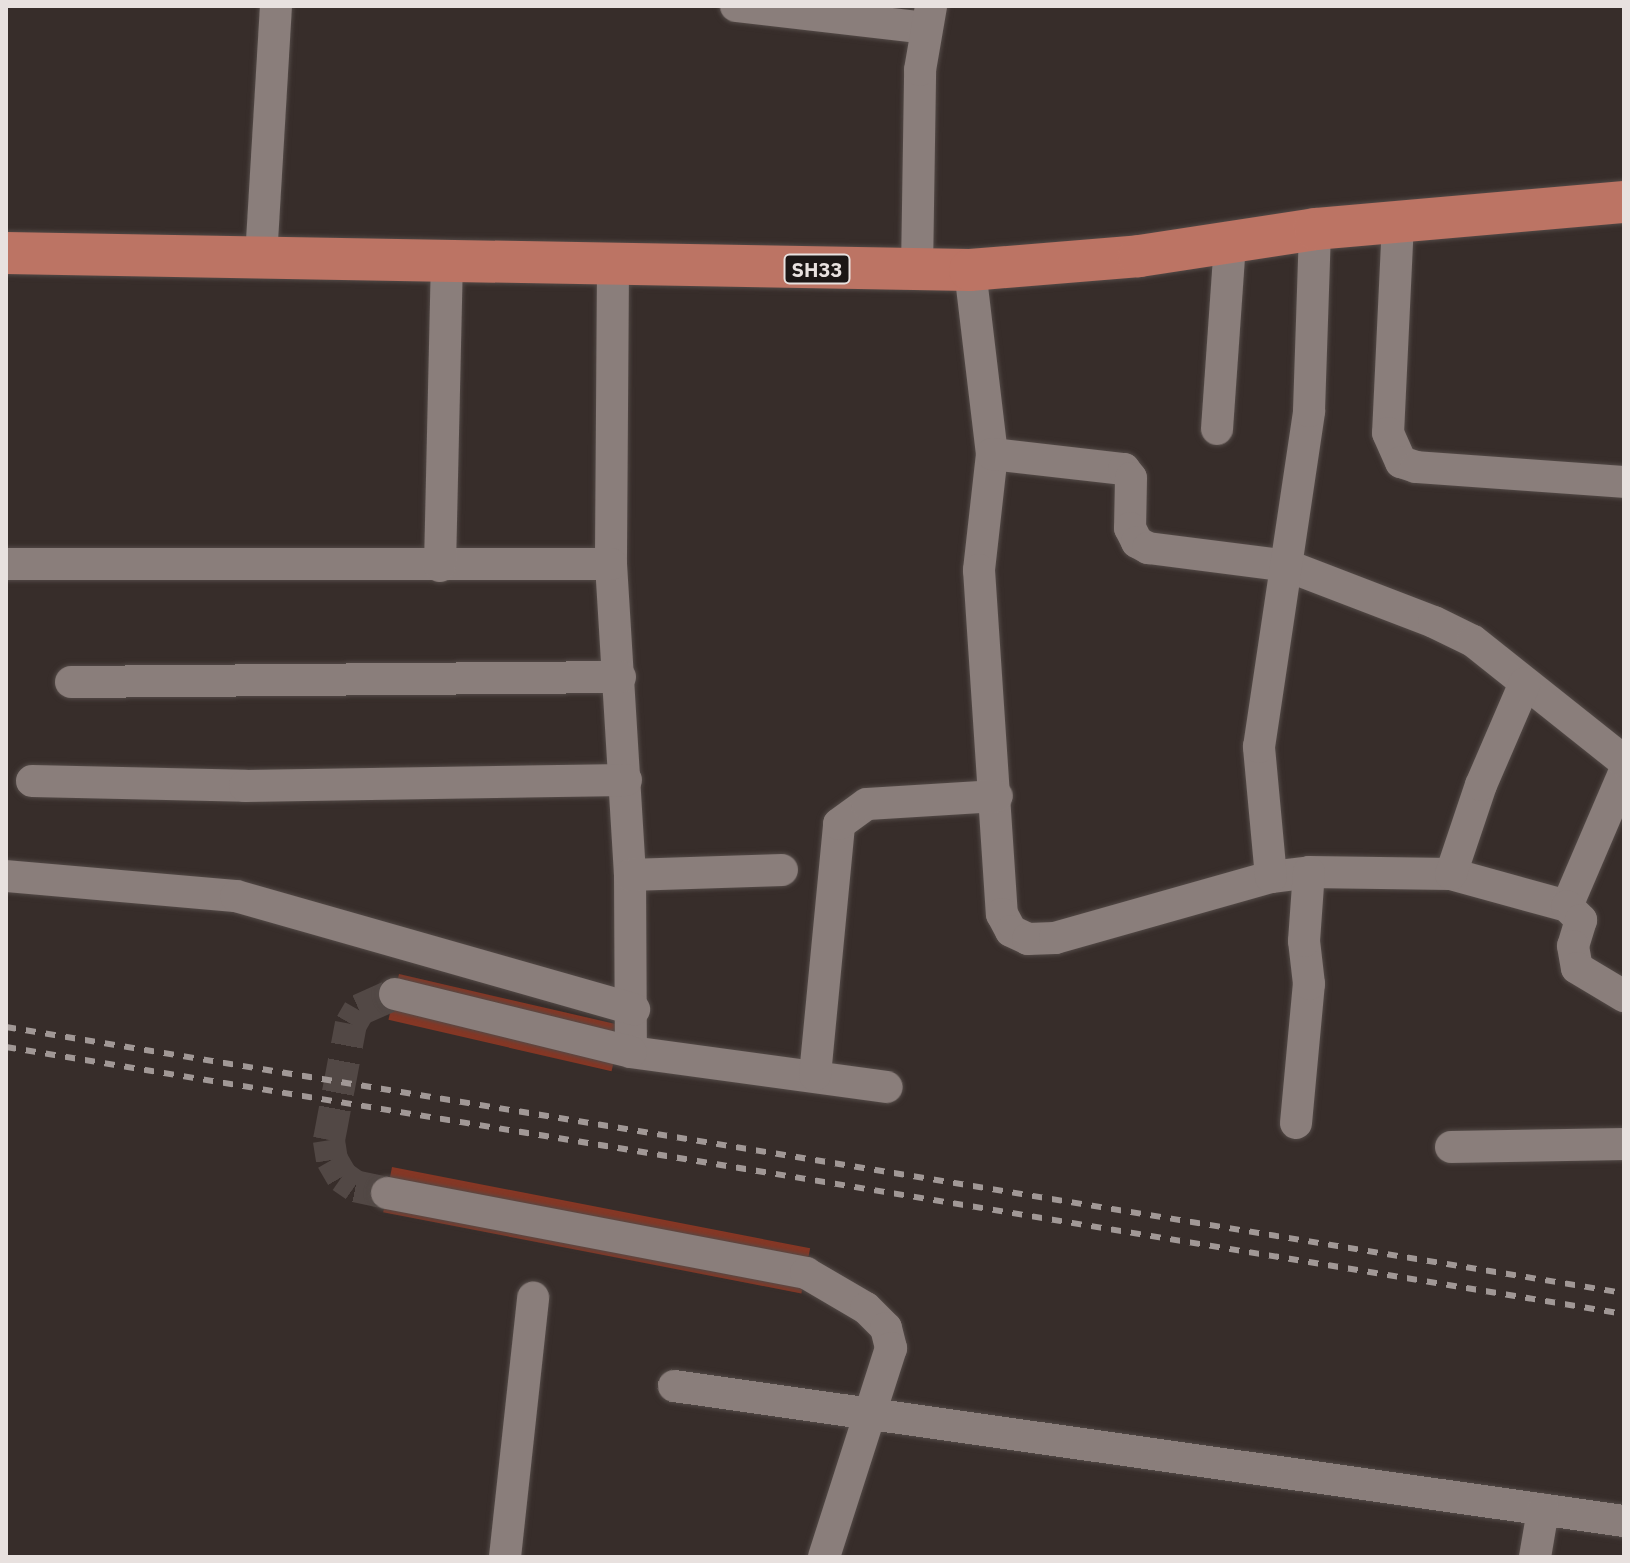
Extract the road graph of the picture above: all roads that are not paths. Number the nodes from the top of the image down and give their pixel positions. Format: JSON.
{"nodes":[{"id":1,"x":276,"y":6,"type":"edge"},
{"id":2,"x":736,"y":6,"type":"edge"},
{"id":3,"x":928,"y":17,"type":"edge"},
{"id":4,"x":1624,"y":202,"type":"edge"},
{"id":5,"x":1398,"y":222,"type":"junction"},
{"id":6,"x":1315,"y":229,"type":"junction"},
{"id":7,"x":1230,"y":241,"type":"junction"},
{"id":8,"x":6,"y":253,"type":"edge"},
{"id":9,"x":261,"y":258,"type":"junction"},
{"id":10,"x":447,"y":261,"type":"junction"},
{"id":11,"x":613,"y":267,"type":"junction"},
{"id":12,"x":917,"y":270,"type":"junction"},
{"id":13,"x":970,"y":270,"type":"junction"},
{"id":14,"x":1217,"y":429,"type":"dead end"},
{"id":15,"x":992,"y":454,"type":"junction"},
{"id":16,"x":1624,"y":482,"type":"edge"},
{"id":17,"x":6,"y":564,"type":"edge"},
{"id":18,"x":611,"y":564,"type":"junction"},
{"id":19,"x":440,"y":566,"type":"junction"},
{"id":20,"x":1288,"y":566,"type":"junction"},
{"id":21,"x":620,"y":677,"type":"junction"},
{"id":22,"x":71,"y":682,"type":"dead end"},
{"id":23,"x":1525,"y":683,"type":"junction"},
{"id":24,"x":1621,"y":755,"type":"edge"},
{"id":25,"x":626,"y":780,"type":"junction"},
{"id":26,"x":32,"y":781,"type":"dead end"},
{"id":27,"x":997,"y":796,"type":"junction"},
{"id":28,"x":782,"y":870,"type":"dead end"},
{"id":29,"x":1309,"y":872,"type":"junction"},
{"id":30,"x":1451,"y":874,"type":"junction"},
{"id":31,"x":630,"y":875,"type":"junction"},
{"id":32,"x":6,"y":876,"type":"edge"},
{"id":33,"x":1271,"y":877,"type":"junction"},
{"id":34,"x":1567,"y":906,"type":"junction"},
{"id":35,"x":395,"y":994,"type":"tunnel mouth"},
{"id":36,"x":1624,"y":996,"type":"edge"},
{"id":37,"x":634,"y":1009,"type":"junction"},
{"id":38,"x":631,"y":1052,"type":"junction"},
{"id":39,"x":815,"y":1075,"type":"junction"},
{"id":40,"x":887,"y":1087,"type":"dead end"},
{"id":41,"x":1296,"y":1123,"type":"dead end"},
{"id":42,"x":1624,"y":1144,"type":"edge"},
{"id":43,"x":1451,"y":1147,"type":"dead end"},
{"id":44,"x":387,"y":1193,"type":"tunnel mouth"},
{"id":45,"x":533,"y":1298,"type":"dead end"},
{"id":46,"x":674,"y":1386,"type":"dead end"},
{"id":47,"x":869,"y":1414,"type":"junction"},
{"id":48,"x":1543,"y":1510,"type":"junction"},
{"id":49,"x":1624,"y":1521,"type":"edge"},
{"id":50,"x":505,"y":1557,"type":"edge"},
{"id":51,"x":824,"y":1557,"type":"edge"},
{"id":52,"x":1535,"y":1557,"type":"edge"}],
"edges":[{"from":1,"to":9,"type":"street"},
{"from":2,"to":3,"type":"street"},
{"from":3,"to":12,"type":"street"},
{"from":4,"to":5,"type":"main road","number":"SH33"},
{"from":5,"to":6,"type":"main road","number":"SH33"},
{"from":5,"to":16,"type":"street"},
{"from":6,"to":7,"type":"main road","number":"SH33"},
{"from":6,"to":20,"type":"street"},
{"from":7,"to":13,"type":"main road","number":"SH33"},
{"from":7,"to":14,"type":"street"},
{"from":8,"to":9,"type":"main road","number":"SH33"},
{"from":9,"to":10,"type":"main road","number":"SH33"},
{"from":10,"to":11,"type":"main road","number":"SH33"},
{"from":10,"to":19,"type":"street"},
{"from":11,"to":12,"type":"main road","number":"SH33"},
{"from":11,"to":18,"type":"street"},
{"from":12,"to":13,"type":"main road","number":"SH33"},
{"from":13,"to":15,"type":"street"},
{"from":15,"to":20,"type":"street"},
{"from":15,"to":27,"type":"street"},
{"from":17,"to":19,"type":"street"},
{"from":18,"to":19,"type":"street"},
{"from":18,"to":21,"type":"street"},
{"from":20,"to":23,"type":"street"},
{"from":20,"to":33,"type":"street"},
{"from":21,"to":22,"type":"street"},
{"from":21,"to":25,"type":"street"},
{"from":23,"to":24,"type":"street"},
{"from":23,"to":30,"type":"street"},
{"from":24,"to":34,"type":"street"},
{"from":25,"to":26,"type":"street"},
{"from":25,"to":31,"type":"street"},
{"from":27,"to":33,"type":"street"},
{"from":27,"to":39,"type":"street"},
{"from":28,"to":31,"type":"street"},
{"from":29,"to":30,"type":"street"},
{"from":29,"to":33,"type":"street"},
{"from":29,"to":41,"type":"street"},
{"from":30,"to":34,"type":"street"},
{"from":31,"to":37,"type":"street"},
{"from":32,"to":37,"type":"street"},
{"from":34,"to":36,"type":"street"},
{"from":35,"to":38,"type":"street"},
{"from":37,"to":38,"type":"street"},
{"from":38,"to":39,"type":"street"},
{"from":39,"to":40,"type":"street"},
{"from":42,"to":43,"type":"street"},
{"from":44,"to":47,"type":"street"},
{"from":45,"to":50,"type":"street"},
{"from":46,"to":47,"type":"street"},
{"from":47,"to":48,"type":"street"},
{"from":47,"to":51,"type":"street"},
{"from":48,"to":49,"type":"street"},
{"from":48,"to":52,"type":"street"}]}
